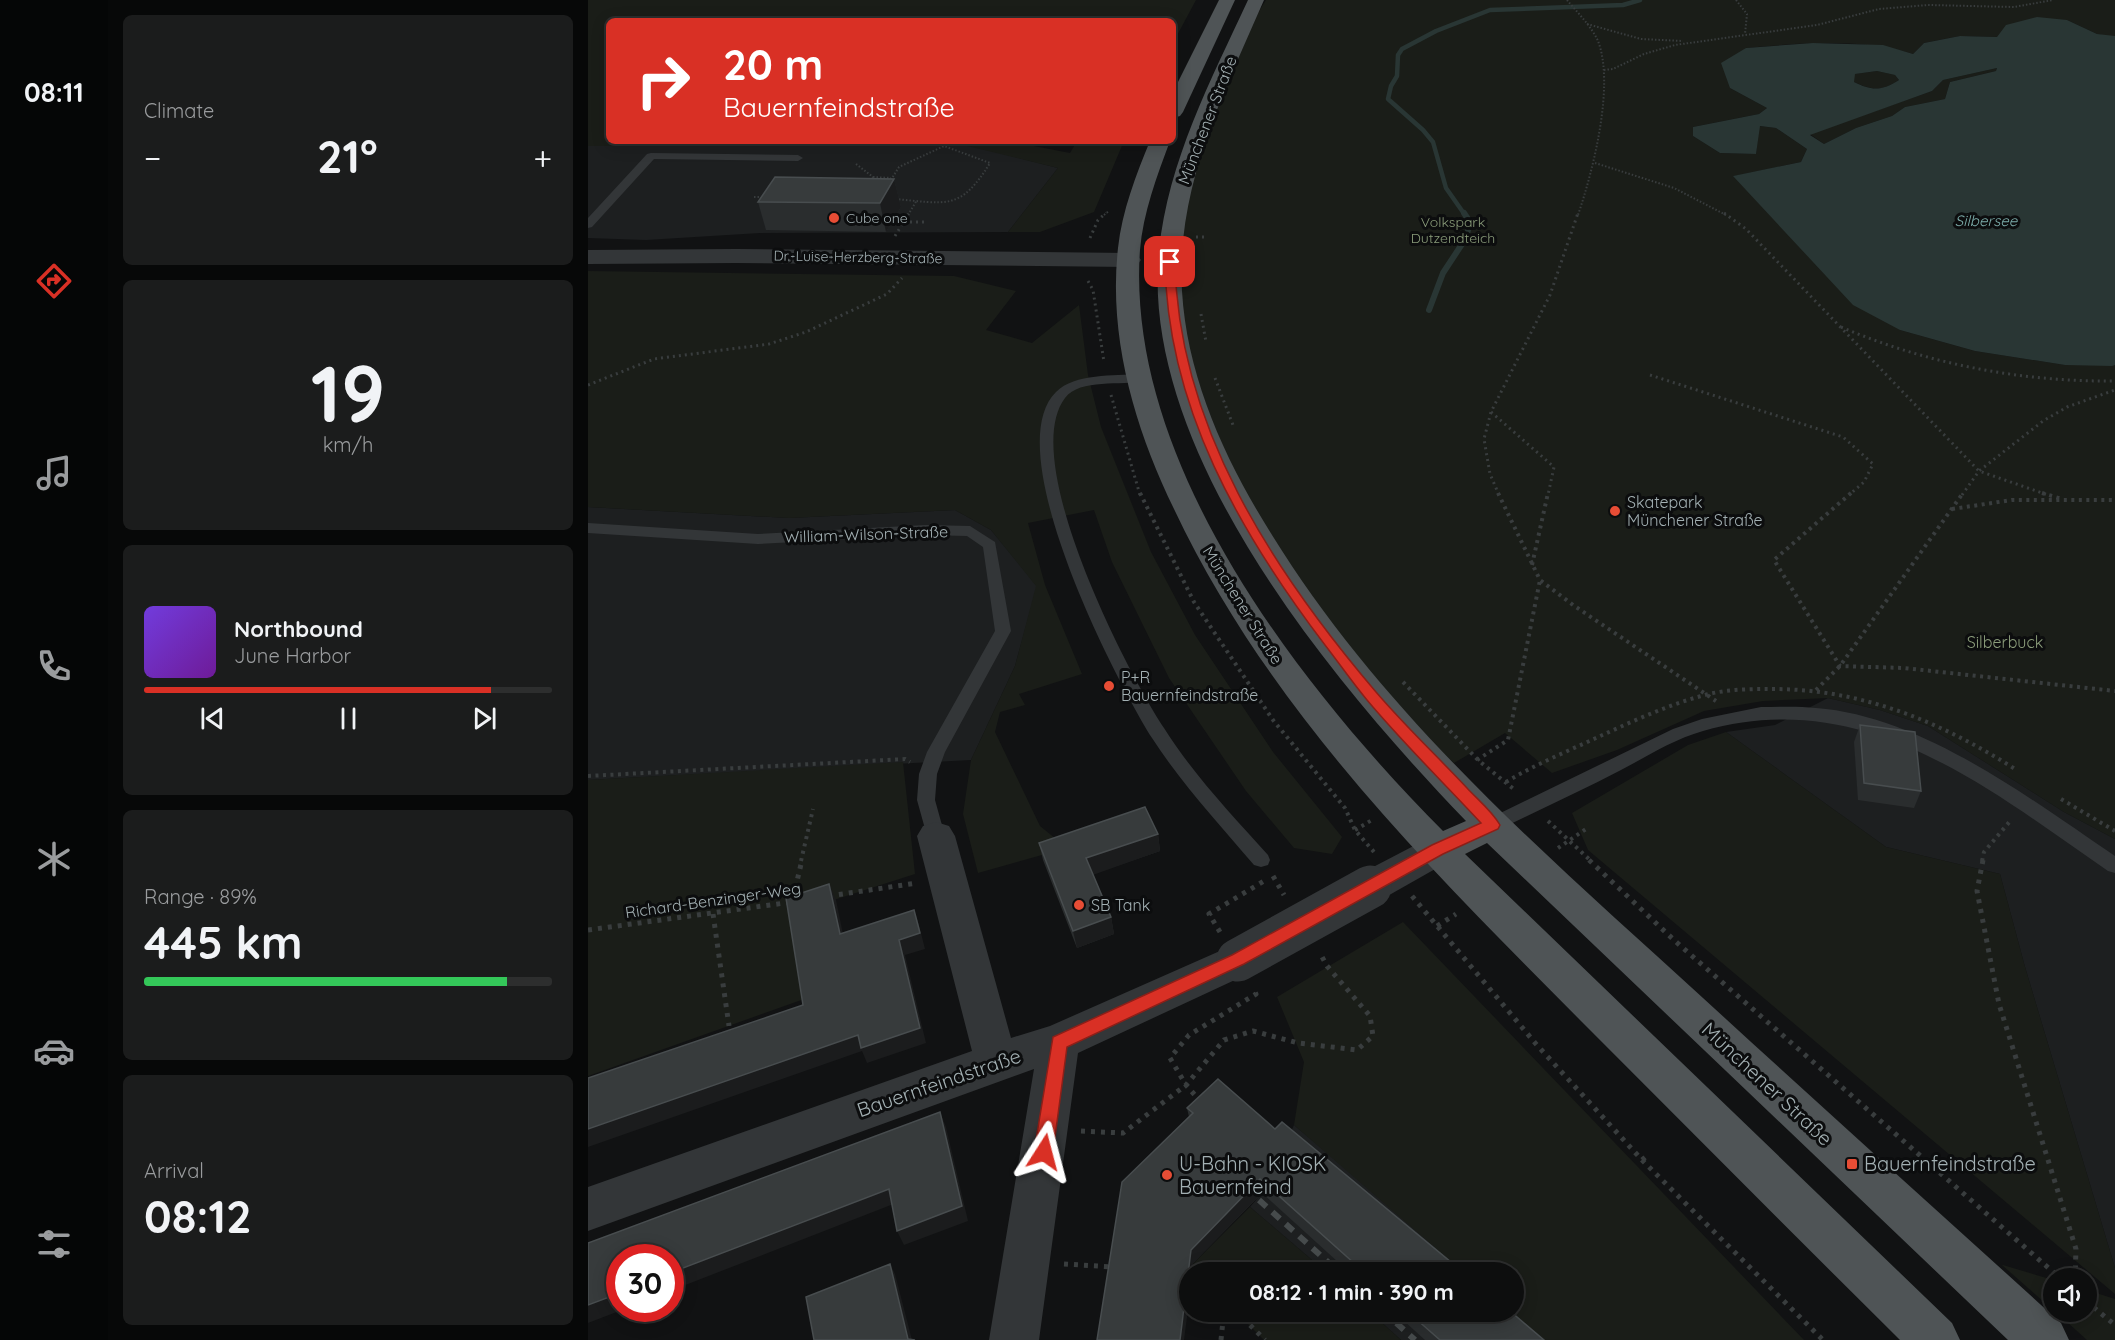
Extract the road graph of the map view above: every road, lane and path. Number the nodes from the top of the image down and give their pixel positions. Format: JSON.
{"nodes":[{"id":1,"x":1227,"y":0,"type":"edge"},
{"id":2,"x":1256,"y":0,"type":"edge"},
{"id":3,"x":1567,"y":0,"type":"edge"},
{"id":4,"x":1736,"y":0,"type":"edge"},
{"id":5,"x":2053,"y":0,"type":"edge"},
{"id":6,"x":1587,"y":24,"type":"junction"},
{"id":7,"x":1745,"y":34,"type":"junction"},
{"id":8,"x":1693,"y":41,"type":"junction"},
{"id":9,"x":1604,"y":70,"type":"junction"},
{"id":10,"x":1176,"y":106,"type":"edge"},
{"id":11,"x":936,"y":144,"type":"edge"},
{"id":12,"x":1159,"y":144,"type":"edge"},
{"id":13,"x":944,"y":146,"type":"junction"},
{"id":14,"x":798,"y":158,"type":"dead end"},
{"id":15,"x":1595,"y":163,"type":"junction"},
{"id":16,"x":856,"y":164,"type":"dead end"},
{"id":17,"x":873,"y":177,"type":"junction"},
{"id":18,"x":892,"y":178,"type":"junction"},
{"id":19,"x":868,"y":184,"type":"edge"},
{"id":20,"x":888,"y":185,"type":"edge"},
{"id":21,"x":754,"y":197,"type":"dead end"},
{"id":22,"x":777,"y":197,"type":"edge"},
{"id":23,"x":893,"y":199,"type":"edge"},
{"id":24,"x":917,"y":200,"type":"junction"},
{"id":25,"x":904,"y":222,"type":"junction"},
{"id":26,"x":928,"y":222,"type":"dead end"},
{"id":27,"x":588,"y":225,"type":"edge"},
{"id":28,"x":1198,"y":226,"type":"dead end"},
{"id":29,"x":1207,"y":237,"type":"dead end"},
{"id":30,"x":894,"y":239,"type":"dead end"},
{"id":31,"x":588,"y":257,"type":"edge"},
{"id":32,"x":1129,"y":260,"type":"junction"},
{"id":33,"x":1170,"y":262,"type":"junction"},
{"id":34,"x":903,"y":278,"type":"dead end"},
{"id":35,"x":1200,"y":304,"type":"dead end"},
{"id":36,"x":1838,"y":325,"type":"junction"},
{"id":37,"x":1207,"y":345,"type":"dead end"},
{"id":38,"x":1650,"y":375,"type":"dead end"},
{"id":39,"x":1215,"y":376,"type":"dead end"},
{"id":40,"x":1139,"y":378,"type":"junction"},
{"id":41,"x":2115,"y":381,"type":"edge"},
{"id":42,"x":588,"y":386,"type":"edge"},
{"id":43,"x":2115,"y":390,"type":"edge"},
{"id":44,"x":1491,"y":412,"type":"junction"},
{"id":45,"x":1236,"y":432,"type":"dead end"},
{"id":46,"x":1979,"y":471,"type":"junction"},
{"id":47,"x":2062,"y":499,"type":"junction"},
{"id":48,"x":2115,"y":500,"type":"edge"},
{"id":49,"x":1951,"y":509,"type":"junction"},
{"id":50,"x":588,"y":528,"type":"edge"},
{"id":51,"x":1532,"y":565,"type":"junction"},
{"id":52,"x":1540,"y":580,"type":"junction"},
{"id":53,"x":1341,"y":659,"type":"junction"},
{"id":54,"x":1278,"y":663,"type":"junction"},
{"id":55,"x":1840,"y":666,"type":"junction"},
{"id":56,"x":1399,"y":678,"type":"dead end"},
{"id":57,"x":1816,"y":690,"type":"dead end"},
{"id":58,"x":2115,"y":691,"type":"edge"},
{"id":59,"x":1741,"y":716,"type":"junction"},
{"id":60,"x":928,"y":774,"type":"junction"},
{"id":61,"x":588,"y":776,"type":"edge"},
{"id":62,"x":2028,"y":807,"type":"junction"},
{"id":63,"x":813,"y":809,"type":"dead end"},
{"id":64,"x":1492,"y":825,"type":"junction"},
{"id":65,"x":1586,"y":829,"type":"dead end"},
{"id":66,"x":936,"y":836,"type":"joint"},
{"id":67,"x":1438,"y":850,"type":"junction"},
{"id":68,"x":1261,"y":860,"type":"joint"},
{"id":69,"x":2115,"y":866,"type":"edge"},
{"id":70,"x":1272,"y":876,"type":"junction"},
{"id":71,"x":947,"y":878,"type":"junction"},
{"id":72,"x":825,"y":897,"type":"edge"},
{"id":73,"x":803,"y":900,"type":"edge"},
{"id":74,"x":792,"y":902,"type":"junction"},
{"id":75,"x":1291,"y":906,"type":"dead end"},
{"id":76,"x":713,"y":914,"type":"junction"},
{"id":77,"x":1209,"y":914,"type":"dead end"},
{"id":78,"x":1437,"y":926,"type":"dead end"},
{"id":79,"x":588,"y":930,"type":"edge"},
{"id":80,"x":1315,"y":946,"type":"dead end"},
{"id":81,"x":1238,"y":960,"type":"junction"},
{"id":82,"x":729,"y":1026,"type":"dead end"},
{"id":83,"x":1059,"y":1042,"type":"junction"},
{"id":84,"x":996,"y":1062,"type":"junction"},
{"id":85,"x":1186,"y":1084,"type":"junction"},
{"id":86,"x":1205,"y":1107,"type":"edge"},
{"id":87,"x":1047,"y":1129,"type":"junction"},
{"id":88,"x":1648,"y":1155,"type":"dead end"},
{"id":89,"x":1642,"y":1160,"type":"junction"},
{"id":90,"x":588,"y":1209,"type":"edge"},
{"id":91,"x":1026,"y":1262,"type":"junction"},
{"id":92,"x":1117,"y":1267,"type":"edge"},
{"id":93,"x":2049,"y":1268,"type":"edge"},
{"id":94,"x":2075,"y":1268,"type":"edge"},
{"id":95,"x":2097,"y":1310,"type":"edge"},
{"id":96,"x":1223,"y":1322,"type":"edge"},
{"id":97,"x":1247,"y":1322,"type":"edge"},
{"id":98,"x":2115,"y":1324,"type":"edge"},
{"id":99,"x":1014,"y":1340,"type":"edge"},
{"id":100,"x":1221,"y":1340,"type":"edge"},
{"id":101,"x":1264,"y":1340,"type":"edge"},
{"id":102,"x":1823,"y":1340,"type":"edge"},
{"id":103,"x":1935,"y":1340,"type":"edge"},
{"id":104,"x":2043,"y":1340,"type":"edge"}],
"edges":[{"from":1,"to":10,"type":"main road","name":"Münchener Straße"},
{"from":2,"to":33,"type":"main road","name":"Münchener Straße"},
{"from":3,"to":6,"type":"path"},
{"from":4,"to":7,"type":"path"},
{"from":5,"to":7,"type":"path"},
{"from":6,"to":8,"type":"path"},
{"from":6,"to":9,"type":"path"},
{"from":7,"to":8,"type":"path"},
{"from":8,"to":9,"type":"path"},
{"from":9,"to":15,"type":"path"},
{"from":11,"to":13,"type":"path"},
{"from":12,"to":32,"type":"main road","name":"Münchener Straße"},
{"from":13,"to":18,"type":"path"},
{"from":13,"to":24,"type":"path"},
{"from":14,"to":27,"type":"lane"},
{"from":15,"to":36,"type":"path"},
{"from":15,"to":44,"type":"path"},
{"from":16,"to":17,"type":"path"},
{"from":17,"to":18,"type":"path"},
{"from":17,"to":19,"type":"path"},
{"from":18,"to":20,"type":"path"},
{"from":21,"to":22,"type":"path"},
{"from":23,"to":24,"type":"path"},
{"from":24,"to":25,"type":"path"},
{"from":25,"to":26,"type":"path"},
{"from":25,"to":30,"type":"path"},
{"from":28,"to":29,"type":"path"},
{"from":31,"to":32,"type":"street","name":"Dr.-Luise-Herzberg-Straße"},
{"from":32,"to":33,"type":"main road"},
{"from":32,"to":40,"type":"main road","name":"Münchener Straße"},
{"from":33,"to":53,"type":"main road","name":"Münchener Straße"},
{"from":34,"to":42,"type":"path"},
{"from":35,"to":37,"type":"path"},
{"from":36,"to":41,"type":"path"},
{"from":36,"to":46,"type":"path"},
{"from":38,"to":55,"type":"path"},
{"from":39,"to":45,"type":"path"},
{"from":40,"to":54,"type":"main road","name":"Münchener Straße"},
{"from":40,"to":68,"type":"lane"},
{"from":43,"to":46,"type":"path"},
{"from":44,"to":51,"type":"path"},
{"from":44,"to":51,"type":"path"},
{"from":46,"to":47,"type":"path"},
{"from":46,"to":49,"type":"path"},
{"from":47,"to":48,"type":"path"},
{"from":47,"to":49,"type":"path"},
{"from":49,"to":55,"type":"path"},
{"from":50,"to":60,"type":"lane","name":"William-Wilson-Straße"},
{"from":51,"to":52,"type":"path"},
{"from":52,"to":56,"type":"path"},
{"from":52,"to":59,"type":"path"},
{"from":53,"to":54,"type":"main road"},
{"from":53,"to":64,"type":"main road","name":"Münchener Straße"},
{"from":54,"to":67,"type":"main road","name":"Münchener Straße"},
{"from":55,"to":57,"type":"path"},
{"from":55,"to":58,"type":"path"},
{"from":59,"to":62,"type":"lane"},
{"from":59,"to":64,"type":"lane"},
{"from":60,"to":61,"type":"path"},
{"from":60,"to":66,"type":"lane","name":"William-Wilson-Straße"},
{"from":62,"to":69,"type":"lane"},
{"from":62,"to":94,"type":"path"},
{"from":63,"to":74,"type":"path"},
{"from":64,"to":67,"type":"main road"},
{"from":64,"to":104,"type":"main road","name":"Münchener Straße"},
{"from":65,"to":93,"type":"path"},
{"from":66,"to":71,"type":"street","name":"William-Wilson-Straße"},
{"from":67,"to":81,"type":"street","name":"Bauernfeindstraße","bridge":true},
{"from":67,"to":103,"type":"main road","name":"Münchener Straße"},
{"from":68,"to":70,"type":"path"},
{"from":70,"to":75,"type":"path"},
{"from":70,"to":77,"type":"path"},
{"from":71,"to":72,"type":"path","name":"Richard-Benzinger-Weg"},
{"from":71,"to":84,"type":"street","name":"William-Wilson-Straße"},
{"from":73,"to":74,"type":"path","name":"Richard-Benzinger-Weg"},
{"from":74,"to":76,"type":"path","name":"Richard-Benzinger-Weg"},
{"from":76,"to":79,"type":"path","name":"Richard-Benzinger-Weg"},
{"from":76,"to":82,"type":"path"},
{"from":78,"to":89,"type":"path"},
{"from":80,"to":85,"type":"path"},
{"from":81,"to":83,"type":"street","name":"Bauernfeindstraße"},
{"from":81,"to":85,"type":"path"},
{"from":83,"to":84,"type":"street","name":"Bauernfeindstraße"},
{"from":83,"to":87,"type":"street"},
{"from":84,"to":90,"type":"street","name":"Bauernfeindstraße"},
{"from":85,"to":86,"type":"path"},
{"from":85,"to":87,"type":"path"},
{"from":87,"to":91,"type":"street"},
{"from":88,"to":89,"type":"path"},
{"from":89,"to":102,"type":"path"},
{"from":91,"to":92,"type":"path"},
{"from":91,"to":99,"type":"street"},
{"from":95,"to":98,"type":"path"},
{"from":96,"to":100,"type":"path"},
{"from":97,"to":101,"type":"path"}]}
